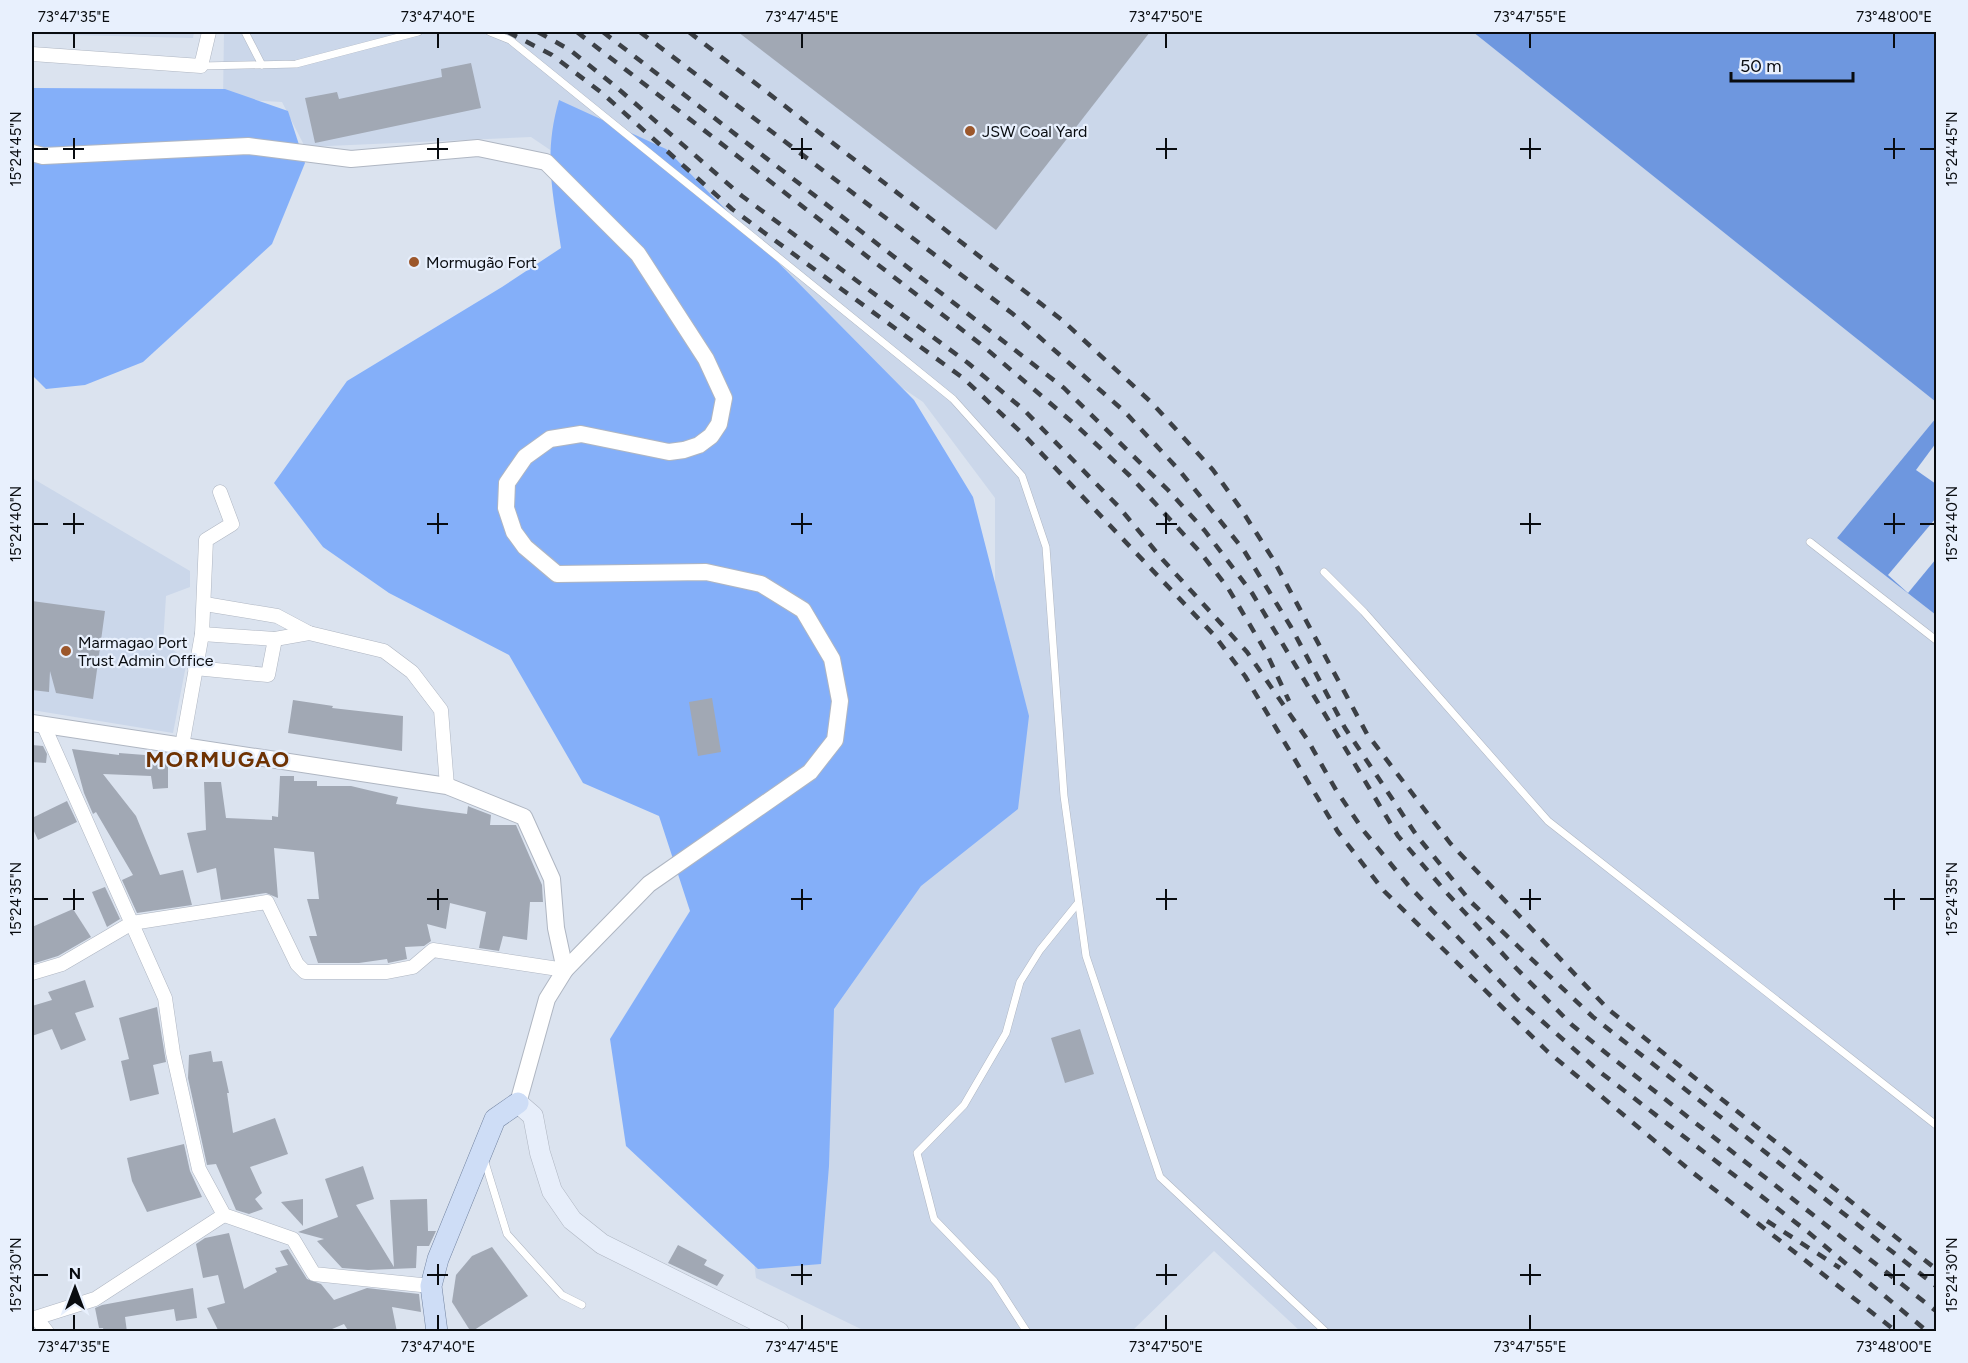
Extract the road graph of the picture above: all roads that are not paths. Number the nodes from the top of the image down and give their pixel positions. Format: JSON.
{"nodes":[{"id":1,"x":209,"y":32,"type":"edge"},
{"id":2,"x":245,"y":32,"type":"edge"},
{"id":3,"x":418,"y":32,"type":"edge"},
{"id":4,"x":490,"y":32,"type":"edge"},
{"id":5,"x":32,"y":54,"type":"edge"},
{"id":6,"x":262,"y":65,"type":"junction"},
{"id":7,"x":201,"y":66,"type":"junction"},
{"id":8,"x":32,"y":153,"type":"edge"},
{"id":9,"x":220,"y":492,"type":"dead end"},
{"id":10,"x":1810,"y":542,"type":"dead end"},
{"id":11,"x":1324,"y":572,"type":"dead end"},
{"id":12,"x":205,"y":604,"type":"junction"},
{"id":13,"x":309,"y":633,"type":"junction"},
{"id":14,"x":202,"y":634,"type":"junction"},
{"id":15,"x":275,"y":639,"type":"junction"},
{"id":16,"x":1936,"y":640,"type":"edge"},
{"id":17,"x":195,"y":668,"type":"junction"},
{"id":18,"x":37,"y":723,"type":"edge"},
{"id":19,"x":183,"y":746,"type":"junction"},
{"id":20,"x":447,"y":786,"type":"junction"},
{"id":21,"x":1078,"y":903,"type":"junction"},
{"id":22,"x":132,"y":923,"type":"junction"},
{"id":23,"x":565,"y":970,"type":"junction"},
{"id":24,"x":32,"y":973,"type":"edge"},
{"id":25,"x":518,"y":1103,"type":"junction"},
{"id":26,"x":1936,"y":1125,"type":"edge"},
{"id":27,"x":482,"y":1154,"type":"junction"},
{"id":28,"x":224,"y":1215,"type":"junction"},
{"id":29,"x":431,"y":1286,"type":"junction"},
{"id":30,"x":582,"y":1305,"type":"dead end"},
{"id":31,"x":34,"y":1319,"type":"edge"},
{"id":32,"x":47,"y":1332,"type":"edge"},
{"id":33,"x":437,"y":1332,"type":"edge"},
{"id":34,"x":779,"y":1332,"type":"edge"},
{"id":35,"x":1027,"y":1332,"type":"edge"},
{"id":36,"x":1326,"y":1332,"type":"edge"}],
"edges":[{"from":1,"to":7,"type":"street"},
{"from":2,"to":6,"type":"lane"},
{"from":3,"to":6,"type":"lane"},
{"from":4,"to":21,"type":"lane"},
{"from":5,"to":7,"type":"street"},
{"from":6,"to":7,"type":"lane"},
{"from":8,"to":23,"type":"street"},
{"from":9,"to":12,"type":"street"},
{"from":10,"to":16,"type":"lane"},
{"from":11,"to":26,"type":"lane"},
{"from":12,"to":13,"type":"street"},
{"from":12,"to":14,"type":"street"},
{"from":13,"to":15,"type":"street"},
{"from":13,"to":20,"type":"street"},
{"from":14,"to":15,"type":"street"},
{"from":14,"to":17,"type":"street"},
{"from":15,"to":17,"type":"street"},
{"from":17,"to":19,"type":"street"},
{"from":18,"to":19,"type":"street"},
{"from":18,"to":22,"type":"street"},
{"from":19,"to":20,"type":"street"},
{"from":20,"to":23,"type":"street"},
{"from":21,"to":35,"type":"lane"},
{"from":21,"to":36,"type":"lane"},
{"from":22,"to":23,"type":"street"},
{"from":22,"to":24,"type":"street"},
{"from":22,"to":28,"type":"street"},
{"from":23,"to":25,"type":"street"},
{"from":25,"to":27,"type":"main road"},
{"from":25,"to":34,"type":"main road"},
{"from":27,"to":29,"type":"main road"},
{"from":27,"to":30,"type":"lane"},
{"from":28,"to":29,"type":"street"},
{"from":28,"to":31,"type":"street"},
{"from":29,"to":33,"type":"main road"},
{"from":31,"to":32,"type":"street"}]}
